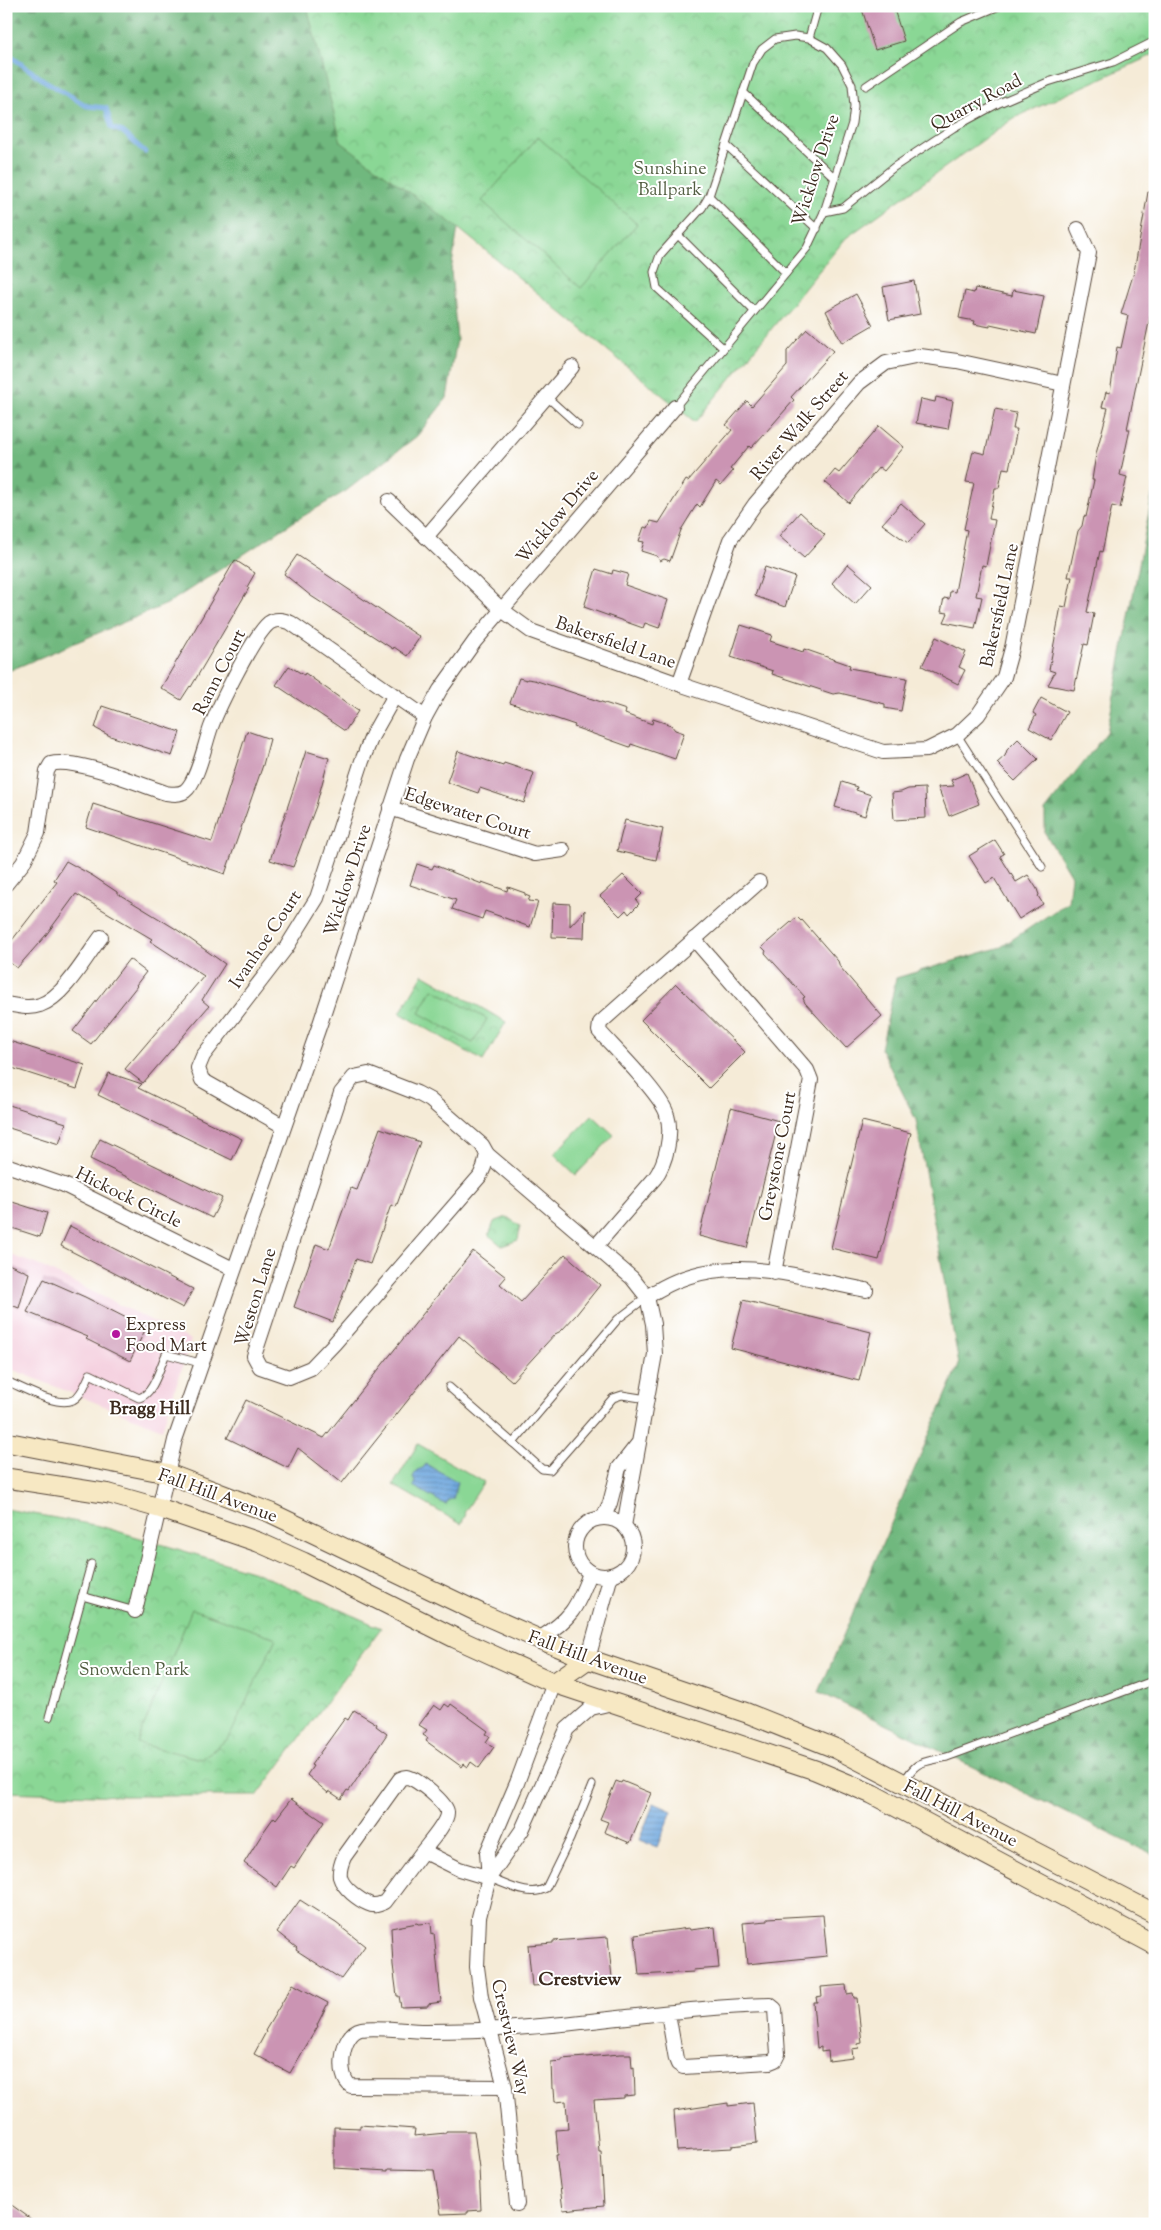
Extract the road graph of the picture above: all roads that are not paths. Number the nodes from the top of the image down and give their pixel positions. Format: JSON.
{"nodes":[{"id":1,"x":818,"y":6,"type":"edge"},
{"id":2,"x":999,"y":6,"type":"edge"},
{"id":3,"x":809,"y":38,"type":"junction"},
{"id":4,"x":1155,"y":41,"type":"edge"},
{"id":5,"x":866,"y":86,"type":"dead end"},
{"id":6,"x":743,"y":92,"type":"junction"},
{"id":7,"x":726,"y":145,"type":"junction"},
{"id":8,"x":835,"y":178,"type":"junction"},
{"id":9,"x":709,"y":196,"type":"junction"},
{"id":10,"x":824,"y":212,"type":"junction"},
{"id":11,"x":817,"y":229,"type":"junction"},
{"id":12,"x":1078,"y":229,"type":"dead end"},
{"id":13,"x":678,"y":235,"type":"junction"},
{"id":14,"x":786,"y":272,"type":"junction"},
{"id":15,"x":754,"y":311,"type":"junction"},
{"id":16,"x":722,"y":348,"type":"junction"},
{"id":17,"x":572,"y":367,"type":"dead end"},
{"id":18,"x":1063,"y":384,"type":"junction"},
{"id":19,"x":547,"y":397,"type":"junction"},
{"id":20,"x":675,"y":407,"type":"joint"},
{"id":21,"x":578,"y":425,"type":"dead end"},
{"id":22,"x":388,"y":502,"type":"dead end"},
{"id":23,"x":426,"y":537,"type":"junction"},
{"id":24,"x":502,"y":610,"type":"junction"},
{"id":25,"x":679,"y":684,"type":"junction"},
{"id":26,"x":394,"y":695,"type":"junction"},
{"id":27,"x":425,"y":717,"type":"junction"},
{"id":28,"x":957,"y":735,"type":"junction"},
{"id":29,"x":390,"y":808,"type":"junction"},
{"id":30,"x":563,"y":850,"type":"dead end"},
{"id":31,"x":1042,"y":867,"type":"dead end"},
{"id":32,"x":759,"y":882,"type":"dead end"},
{"id":33,"x":6,"y":884,"type":"edge"},
{"id":34,"x":101,"y":937,"type":"dead end"},
{"id":35,"x":694,"y":939,"type":"junction"},
{"id":36,"x":6,"y":1004,"type":"edge"},
{"id":37,"x":283,"y":1126,"type":"junction"},
{"id":38,"x":487,"y":1154,"type":"junction"},
{"id":39,"x":6,"y":1165,"type":"edge"},
{"id":40,"x":596,"y":1246,"type":"junction"},
{"id":41,"x":233,"y":1268,"type":"junction"},
{"id":42,"x":774,"y":1273,"type":"junction"},
{"id":43,"x":866,"y":1290,"type":"dead end"},
{"id":44,"x":646,"y":1297,"type":"junction"},
{"id":45,"x":200,"y":1363,"type":"junction"},
{"id":46,"x":6,"y":1381,"type":"edge"},
{"id":47,"x":449,"y":1386,"type":"dead end"},
{"id":48,"x":647,"y":1399,"type":"junction"},
{"id":49,"x":6,"y":1442,"type":"edge"},
{"id":50,"x":638,"y":1442,"type":"junction"},
{"id":51,"x":513,"y":1443,"type":"junction"},
{"id":52,"x":166,"y":1474,"type":"junction"},
{"id":53,"x":6,"y":1478,"type":"edge"},
{"id":54,"x":159,"y":1508,"type":"junction"},
{"id":55,"x":603,"y":1518,"type":"junction"},
{"id":56,"x":624,"y":1526,"type":"junction"},
{"id":57,"x":91,"y":1564,"type":"dead end"},
{"id":58,"x":590,"y":1573,"type":"junction"},
{"id":59,"x":612,"y":1575,"type":"junction"},
{"id":60,"x":82,"y":1596,"type":"junction"},
{"id":61,"x":135,"y":1611,"type":"joint"},
{"id":62,"x":539,"y":1639,"type":"junction"},
{"id":63,"x":588,"y":1659,"type":"junction"},
{"id":64,"x":1155,"y":1680,"type":"edge"},
{"id":65,"x":554,"y":1683,"type":"junction"},
{"id":66,"x":614,"y":1703,"type":"junction"},
{"id":67,"x":49,"y":1717,"type":"dead end"},
{"id":68,"x":903,"y":1783,"type":"junction"},
{"id":69,"x":592,"y":1785,"type":"dead end"},
{"id":70,"x":422,"y":1851,"type":"junction"},
{"id":71,"x":489,"y":1878,"type":"junction"},
{"id":72,"x":1155,"y":1914,"type":"edge"},
{"id":73,"x":1155,"y":1945,"type":"edge"},
{"id":74,"x":668,"y":2013,"type":"junction"},
{"id":75,"x":490,"y":2029,"type":"junction"},
{"id":76,"x":505,"y":2088,"type":"junction"},
{"id":77,"x":517,"y":2204,"type":"dead end"}],
"edges":[{"from":1,"to":3,"type":"lane"},
{"from":2,"to":5,"type":"lane"},
{"from":3,"to":6,"type":"lane"},
{"from":3,"to":8,"type":"lane","name":"Wicklow Drive"},
{"from":4,"to":10,"type":"lane","name":"Quarry Road"},
{"from":6,"to":7,"type":"lane"},
{"from":6,"to":8,"type":"lane"},
{"from":7,"to":9,"type":"lane"},
{"from":7,"to":11,"type":"lane"},
{"from":8,"to":10,"type":"lane","name":"Wicklow Drive"},
{"from":9,"to":13,"type":"lane"},
{"from":9,"to":14,"type":"lane"},
{"from":10,"to":11,"type":"lane","name":"Wicklow Drive"},
{"from":11,"to":14,"type":"lane","name":"Wicklow Drive"},
{"from":12,"to":18,"type":"street","name":"Bakersfield Lane"},
{"from":13,"to":15,"type":"lane"},
{"from":13,"to":16,"type":"lane"},
{"from":14,"to":15,"type":"lane","name":"Wicklow Drive"},
{"from":15,"to":16,"type":"lane","name":"Wicklow Drive"},
{"from":16,"to":20,"type":"lane","name":"Wicklow Drive"},
{"from":17,"to":19,"type":"street"},
{"from":18,"to":25,"type":"street","name":"River Walk Street"},
{"from":18,"to":28,"type":"street","name":"Bakersfield Lane"},
{"from":19,"to":21,"type":"lane"},
{"from":19,"to":23,"type":"street"},
{"from":20,"to":24,"type":"street","name":"Wicklow Drive"},
{"from":22,"to":23,"type":"street","name":"Bakersfield Lane"},
{"from":23,"to":24,"type":"street","name":"Bakersfield Lane"},
{"from":24,"to":25,"type":"street","name":"Bakersfield Lane"},
{"from":24,"to":27,"type":"street","name":"Wicklow Drive"},
{"from":25,"to":28,"type":"street","name":"Bakersfield Lane"},
{"from":26,"to":27,"type":"street","name":"Rann Court"},
{"from":26,"to":33,"type":"street","name":"Rann Court"},
{"from":26,"to":37,"type":"street","name":"Ivanhoe Court"},
{"from":27,"to":29,"type":"street","name":"Wicklow Drive"},
{"from":28,"to":31,"type":"lane"},
{"from":29,"to":30,"type":"street","name":"Edgewater Court"},
{"from":29,"to":37,"type":"street","name":"Wicklow Drive"},
{"from":32,"to":35,"type":"street"},
{"from":34,"to":36,"type":"street"},
{"from":35,"to":40,"type":"street"},
{"from":35,"to":42,"type":"street","name":"Greystone Court"},
{"from":37,"to":41,"type":"street","name":"Wicklow Drive"},
{"from":38,"to":38,"type":"street","name":"Weston Lane"},
{"from":38,"to":40,"type":"street","name":"Weston Lane"},
{"from":39,"to":41,"type":"street","name":"Hickock Circle"},
{"from":40,"to":44,"type":"street","name":"Weston Lane"},
{"from":41,"to":45,"type":"street","name":"Wicklow Drive"},
{"from":42,"to":43,"type":"street"},
{"from":42,"to":44,"type":"street"},
{"from":44,"to":48,"type":"street","name":"Weston Lane"},
{"from":44,"to":51,"type":"lane"},
{"from":45,"to":46,"type":"lane"},
{"from":45,"to":52,"type":"street","name":"Wicklow Drive"},
{"from":47,"to":51,"type":"lane"},
{"from":48,"to":50,"type":"street","name":"Weston Lane"},
{"from":48,"to":51,"type":"lane"},
{"from":49,"to":52,"type":"main road","name":"Fall Hill Avenue"},
{"from":50,"to":55,"type":"street","name":"Weston Lane"},
{"from":50,"to":56,"type":"street","name":"Weston Lane"},
{"from":52,"to":54,"type":"street","name":"Wicklow Drive"},
{"from":52,"to":62,"type":"main road","name":"Fall Hill Avenue"},
{"from":53,"to":54,"type":"main road","name":"Fall Hill Avenue"},
{"from":54,"to":61,"type":"street"},
{"from":54,"to":65,"type":"main road","name":"Fall Hill Avenue"},
{"from":55,"to":56,"type":"street"},
{"from":55,"to":58,"type":"street"},
{"from":56,"to":59,"type":"street","name":"Weston Lane"},
{"from":57,"to":60,"type":"lane"},
{"from":58,"to":59,"type":"street"},
{"from":58,"to":62,"type":"street"},
{"from":59,"to":63,"type":"street"},
{"from":60,"to":61,"type":"lane"},
{"from":60,"to":67,"type":"lane"},
{"from":62,"to":63,"type":"main road","name":"Fall Hill Avenue"},
{"from":63,"to":65,"type":"main road"},
{"from":63,"to":68,"type":"main road","name":"Fall Hill Avenue"},
{"from":64,"to":68,"type":"lane"},
{"from":65,"to":66,"type":"main road","name":"Fall Hill Avenue"},
{"from":65,"to":71,"type":"street","name":"Crestview Way"},
{"from":66,"to":71,"type":"street","name":"Crestview Way"},
{"from":66,"to":73,"type":"main road","name":"Fall Hill Avenue"},
{"from":68,"to":72,"type":"main road","name":"Fall Hill Avenue"},
{"from":69,"to":71,"type":"lane"},
{"from":70,"to":70,"type":"street"},
{"from":70,"to":71,"type":"street"},
{"from":71,"to":75,"type":"street","name":"Crestview Way"},
{"from":74,"to":74,"type":"street"},
{"from":74,"to":75,"type":"street"},
{"from":75,"to":76,"type":"street","name":"Crestview Way"},
{"from":75,"to":76,"type":"street"},
{"from":76,"to":77,"type":"street","name":"Crestview Way"}]}
